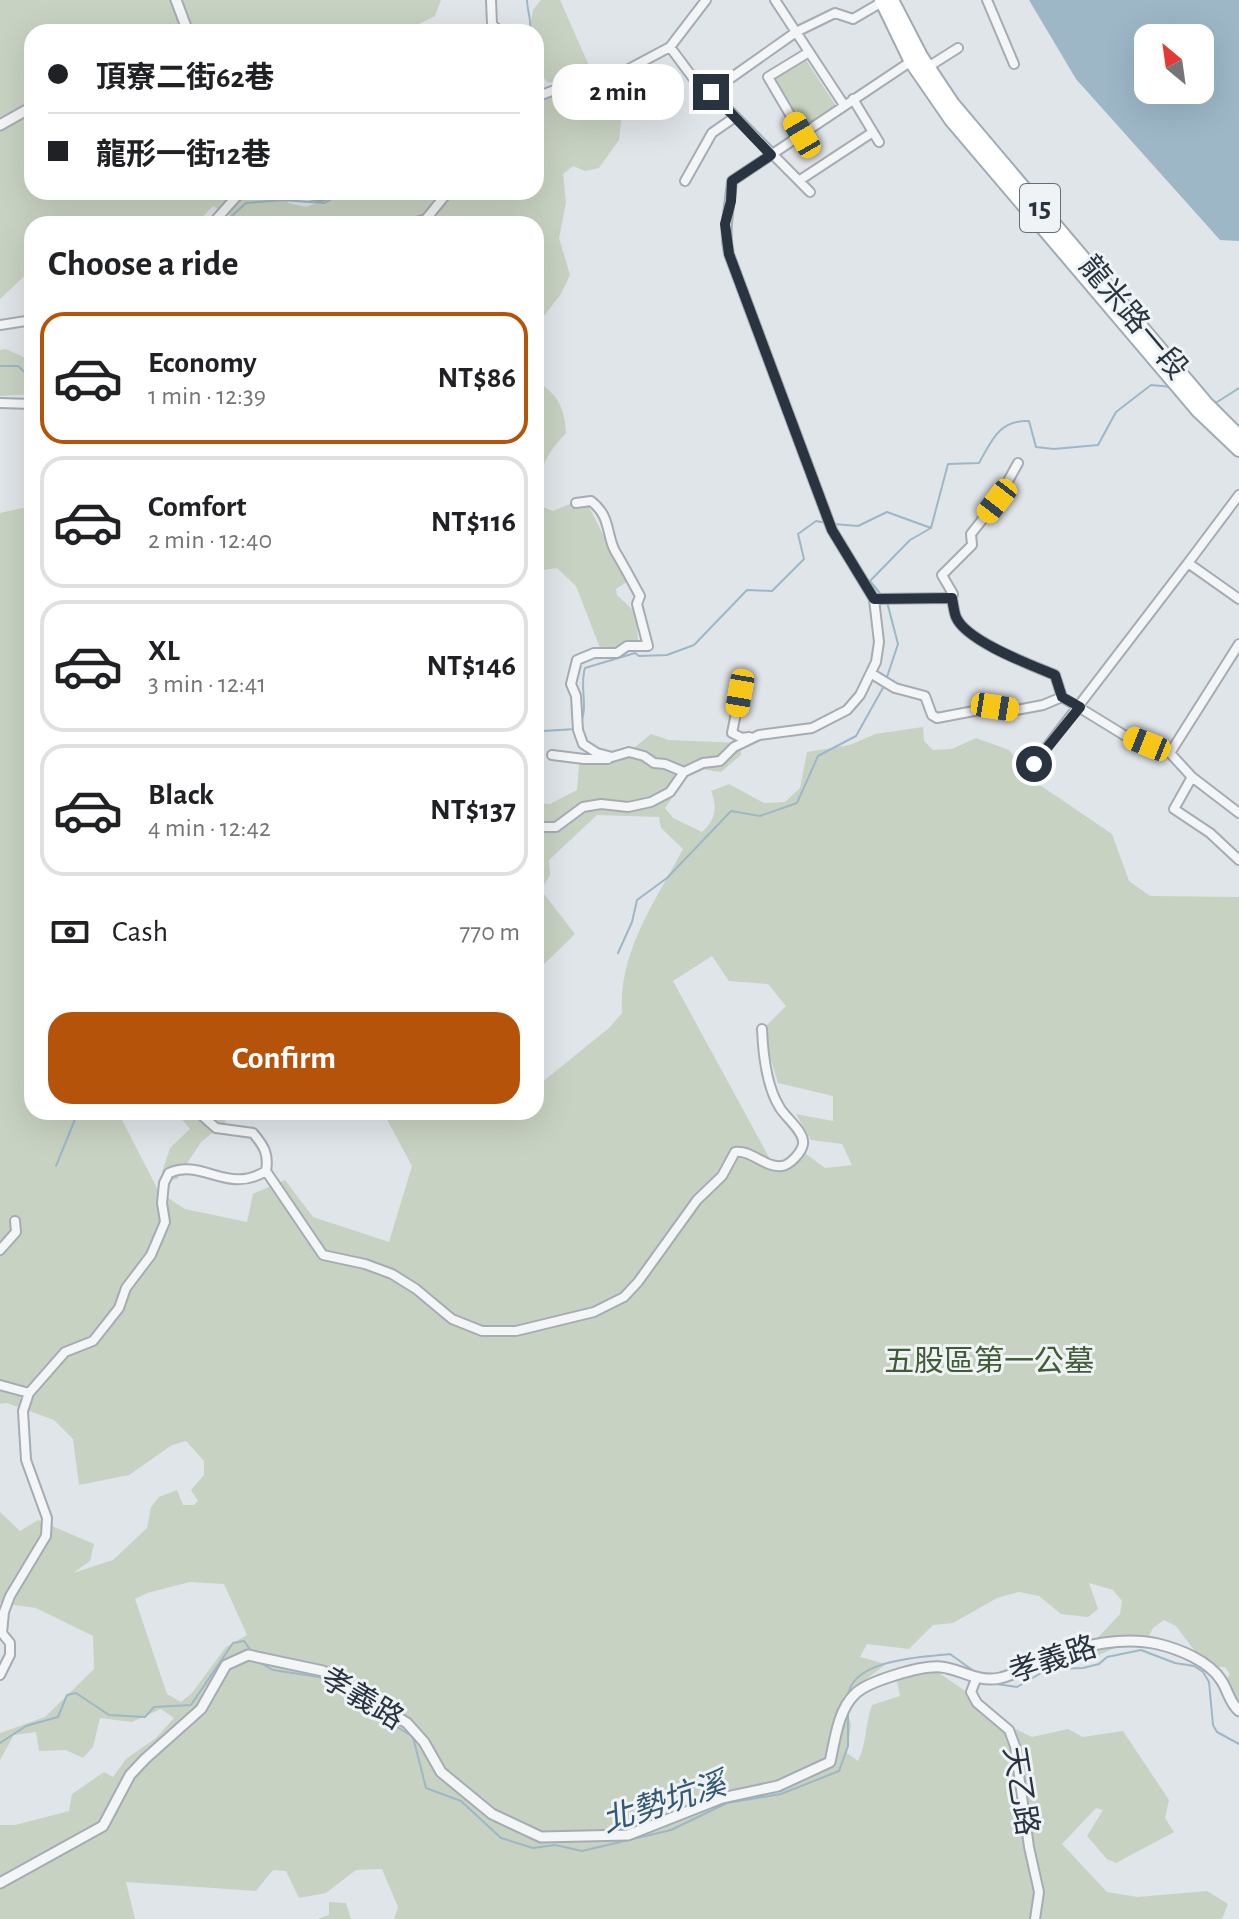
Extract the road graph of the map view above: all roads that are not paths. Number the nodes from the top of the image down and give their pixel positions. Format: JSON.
{"nodes":[{"id":1,"x":176,"y":0,"type":"edge"},
{"id":2,"x":491,"y":0,"type":"edge"},
{"id":3,"x":706,"y":0,"type":"edge"},
{"id":4,"x":775,"y":0,"type":"edge"},
{"id":5,"x":987,"y":0,"type":"edge"},
{"id":6,"x":885,"y":1,"type":"edge"},
{"id":7,"x":185,"y":24,"type":"edge"},
{"id":8,"x":492,"y":24,"type":"edge"},
{"id":9,"x":796,"y":32,"type":"junction"},
{"id":10,"x":670,"y":47,"type":"junction"},
{"id":11,"x":958,"y":48,"type":"dead end"},
{"id":12,"x":809,"y":52,"type":"junction"},
{"id":13,"x":920,"y":62,"type":"junction"},
{"id":14,"x":1014,"y":64,"type":"dead end"},
{"id":15,"x":711,"y":92,"type":"junction"},
{"id":16,"x":544,"y":94,"type":"edge"},
{"id":17,"x":853,"y":99,"type":"junction"},
{"id":18,"x":844,"y":105,"type":"junction"},
{"id":19,"x":24,"y":112,"type":"edge"},
{"id":20,"x":735,"y":117,"type":"junction"},
{"id":21,"x":0,"y":125,"type":"edge"},
{"id":22,"x":873,"y":132,"type":"junction"},
{"id":23,"x":802,"y":135,"type":"junction"},
{"id":24,"x":879,"y":142,"type":"dead end"},
{"id":25,"x":771,"y":155,"type":"junction"},
{"id":26,"x":800,"y":180,"type":"junction"},
{"id":27,"x":685,"y":181,"type":"dead end"},
{"id":28,"x":810,"y":192,"type":"dead end"},
{"id":29,"x":233,"y":200,"type":"edge"},
{"id":30,"x":441,"y":200,"type":"edge"},
{"id":31,"x":219,"y":216,"type":"edge"},
{"id":32,"x":428,"y":216,"type":"edge"},
{"id":33,"x":24,"y":321,"type":"edge"},
{"id":34,"x":0,"y":325,"type":"edge"},
{"id":35,"x":0,"y":403,"type":"edge"},
{"id":36,"x":24,"y":404,"type":"edge"},
{"id":37,"x":1206,"y":409,"type":"junction"},
{"id":38,"x":1239,"y":436,"type":"edge"},
{"id":39,"x":1239,"y":450,"type":"edge"},
{"id":40,"x":1018,"y":463,"type":"dead end"},
{"id":41,"x":1239,"y":495,"type":"edge"},
{"id":42,"x":576,"y":503,"type":"dead end"},
{"id":43,"x":1188,"y":563,"type":"junction"},
{"id":44,"x":952,"y":598,"type":"junction"},
{"id":45,"x":874,"y":599,"type":"junction"},
{"id":46,"x":1239,"y":599,"type":"edge"},
{"id":47,"x":1239,"y":644,"type":"edge"},
{"id":48,"x":876,"y":675,"type":"junction"},
{"id":49,"x":740,"y":693,"type":"dead end"},
{"id":50,"x":1062,"y":697,"type":"junction"},
{"id":51,"x":1080,"y":707,"type":"junction"},
{"id":52,"x":759,"y":735,"type":"junction"},
{"id":53,"x":1170,"y":753,"type":"junction"},
{"id":54,"x":552,"y":755,"type":"dead end"},
{"id":55,"x":612,"y":757,"type":"junction"},
{"id":56,"x":1034,"y":764,"type":"dead end"},
{"id":57,"x":684,"y":772,"type":"junction"},
{"id":58,"x":1192,"y":777,"type":"junction"},
{"id":59,"x":1239,"y":813,"type":"edge"},
{"id":60,"x":544,"y":827,"type":"edge"},
{"id":61,"x":1239,"y":860,"type":"edge"},
{"id":62,"x":762,"y":1029,"type":"dead end"},
{"id":63,"x":207,"y":1120,"type":"edge"},
{"id":64,"x":266,"y":1171,"type":"junction"},
{"id":65,"x":15,"y":1221,"type":"dead end"},
{"id":66,"x":0,"y":1250,"type":"edge"},
{"id":67,"x":0,"y":1385,"type":"edge"},
{"id":68,"x":29,"y":1393,"type":"junction"},
{"id":69,"x":0,"y":1675,"type":"edge"},
{"id":70,"x":976,"y":1679,"type":"junction"},
{"id":71,"x":1239,"y":1711,"type":"edge"},
{"id":72,"x":0,"y":1883,"type":"edge"},
{"id":73,"x":1035,"y":1919,"type":"edge"}],
"edges":[{"from":1,"to":7,"type":"street"},
{"from":2,"to":8,"type":"street"},
{"from":3,"to":10,"type":"street"},
{"from":4,"to":9,"type":"street"},
{"from":5,"to":14,"type":"street"},
{"from":6,"to":9,"type":"street"},
{"from":6,"to":13,"type":"main road","name":"龍米路一段","number":"15"},
{"from":9,"to":12,"type":"street"},
{"from":9,"to":15,"type":"street"},
{"from":10,"to":15,"type":"street"},
{"from":10,"to":16,"type":"street"},
{"from":11,"to":13,"type":"street"},
{"from":12,"to":18,"type":"street"},
{"from":12,"to":23,"type":"street"},
{"from":13,"to":17,"type":"street"},
{"from":13,"to":37,"type":"main road","name":"龍米路一段","number":"15"},
{"from":13,"to":37,"type":"main road","name":"龍米路一段","number":"15"},
{"from":15,"to":20,"type":"street"},
{"from":17,"to":18,"type":"street"},
{"from":17,"to":22,"type":"street"},
{"from":18,"to":23,"type":"street"},
{"from":19,"to":21,"type":"street"},
{"from":20,"to":25,"type":"street"},
{"from":20,"to":27,"type":"street"},
{"from":22,"to":24,"type":"street"},
{"from":22,"to":26,"type":"street"},
{"from":23,"to":25,"type":"street"},
{"from":25,"to":26,"type":"street"},
{"from":25,"to":45,"type":"street"},
{"from":26,"to":28,"type":"street"},
{"from":29,"to":31,"type":"street"},
{"from":30,"to":32,"type":"street"},
{"from":33,"to":34,"type":"street"},
{"from":35,"to":36,"type":"street"},
{"from":37,"to":38,"type":"main road","name":"龍米路一段","number":"15"},
{"from":37,"to":39,"type":"main road","name":"龍米路一段","number":"15"},
{"from":40,"to":44,"type":"street"},
{"from":41,"to":43,"type":"street"},
{"from":42,"to":55,"type":"street"},
{"from":43,"to":46,"type":"street"},
{"from":43,"to":51,"type":"street"},
{"from":44,"to":45,"type":"street"},
{"from":44,"to":50,"type":"street"},
{"from":45,"to":48,"type":"street"},
{"from":47,"to":53,"type":"street"},
{"from":48,"to":50,"type":"street"},
{"from":48,"to":52,"type":"street"},
{"from":49,"to":52,"type":"street"},
{"from":50,"to":51,"type":"street"},
{"from":51,"to":53,"type":"street"},
{"from":51,"to":56,"type":"street"},
{"from":52,"to":57,"type":"street"},
{"from":53,"to":58,"type":"street"},
{"from":54,"to":55,"type":"street"},
{"from":55,"to":57,"type":"street"},
{"from":57,"to":60,"type":"street"},
{"from":58,"to":59,"type":"street"},
{"from":58,"to":61,"type":"street"},
{"from":62,"to":64,"type":"street"},
{"from":63,"to":64,"type":"street"},
{"from":64,"to":68,"type":"street"},
{"from":65,"to":66,"type":"street"},
{"from":67,"to":68,"type":"street"},
{"from":68,"to":69,"type":"street"},
{"from":70,"to":71,"type":"street","name":"孝義路"},
{"from":70,"to":72,"type":"street","name":"孝義路"},
{"from":70,"to":73,"type":"street","name":"天乙路"}]}
